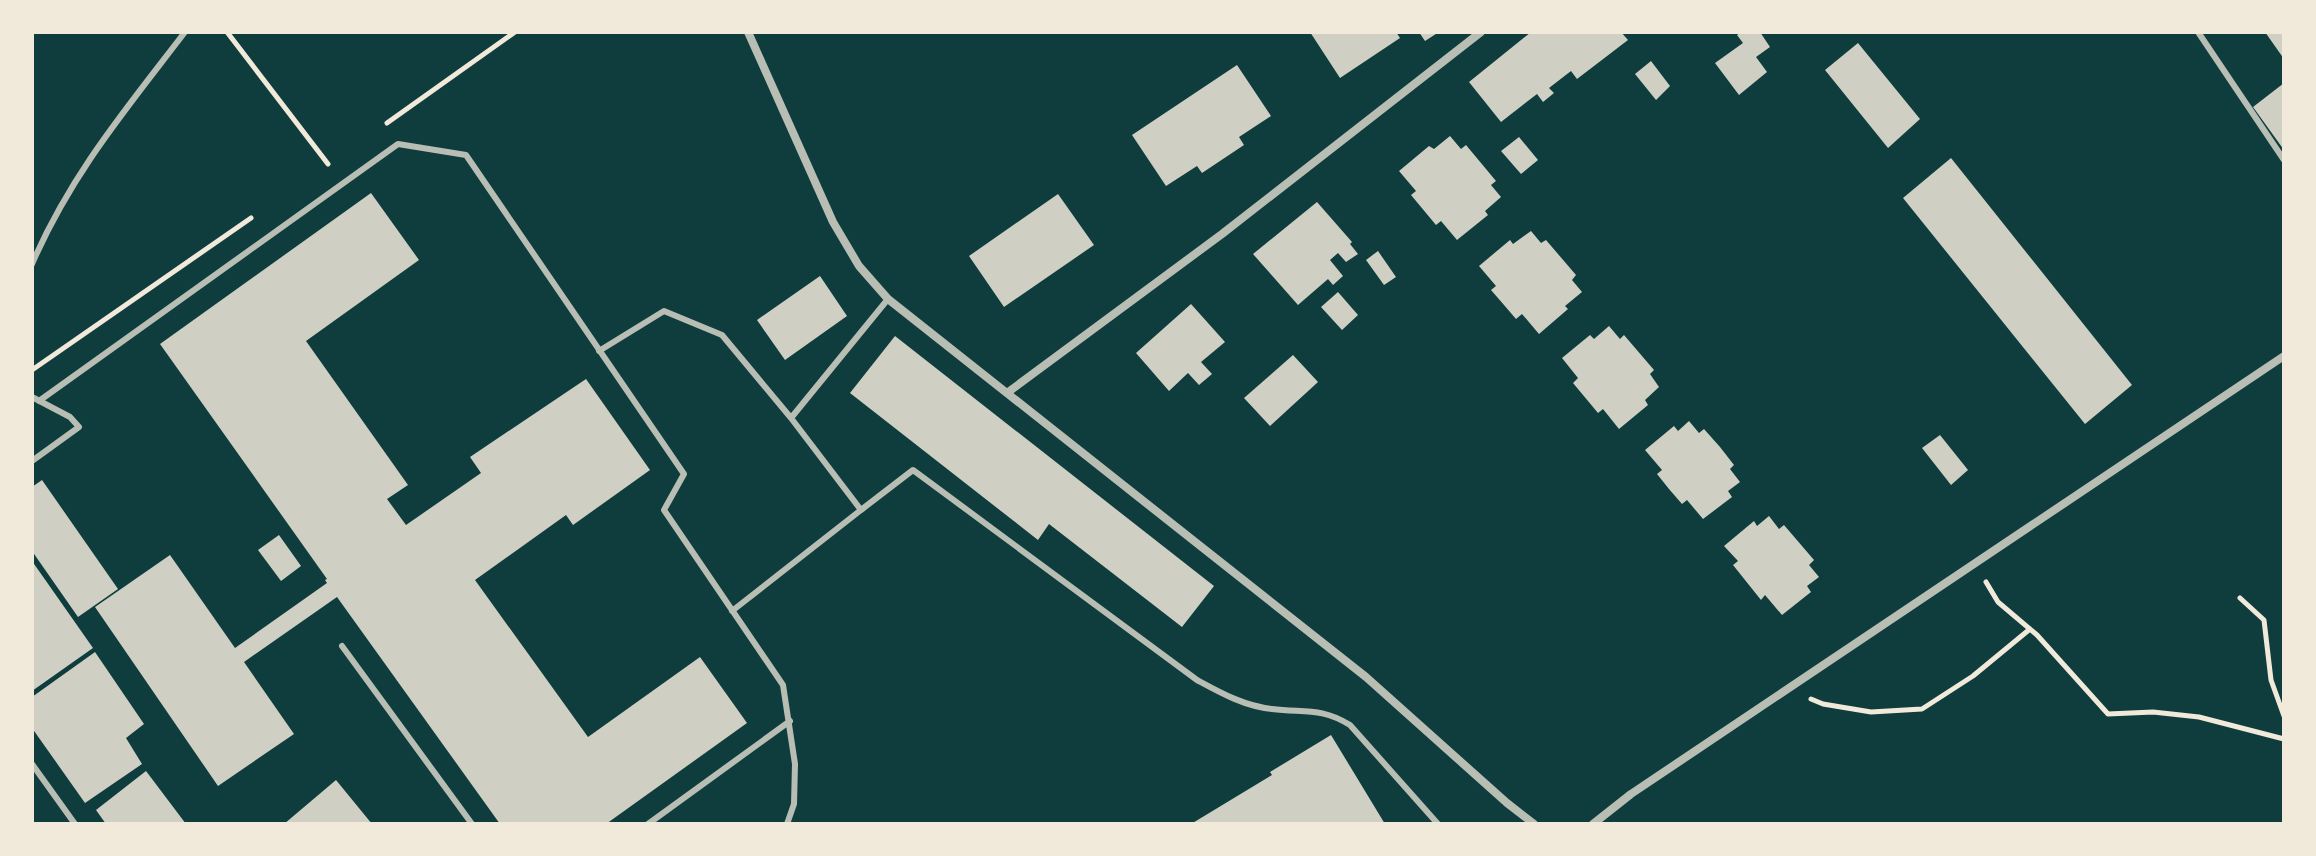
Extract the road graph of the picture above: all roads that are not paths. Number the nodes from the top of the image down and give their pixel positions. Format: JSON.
{"nodes":[{"id":1,"x":185,"y":32,"type":"edge"},
{"id":2,"x":748,"y":32,"type":"edge"},
{"id":3,"x":1481,"y":32,"type":"edge"},
{"id":4,"x":2198,"y":32,"type":"edge"},
{"id":5,"x":2284,"y":160,"type":"edge"},
{"id":6,"x":32,"y":264,"type":"edge"},
{"id":7,"x":888,"y":299,"type":"junction"},
{"id":8,"x":599,"y":351,"type":"junction"},
{"id":9,"x":2284,"y":356,"type":"edge"},
{"id":10,"x":1007,"y":393,"type":"junction"},
{"id":11,"x":35,"y":399,"type":"edge"},
{"id":12,"x":791,"y":418,"type":"junction"},
{"id":13,"x":32,"y":461,"type":"edge"},
{"id":14,"x":861,"y":510,"type":"junction"},
{"id":15,"x":732,"y":611,"type":"junction"},
{"id":16,"x":342,"y":646,"type":"dead end"},
{"id":17,"x":790,"y":721,"type":"junction"},
{"id":18,"x":32,"y":764,"type":"edge"},
{"id":19,"x":75,"y":824,"type":"edge"},
{"id":20,"x":472,"y":824,"type":"edge"},
{"id":21,"x":648,"y":824,"type":"edge"},
{"id":22,"x":787,"y":824,"type":"edge"},
{"id":23,"x":1438,"y":824,"type":"edge"},
{"id":24,"x":1534,"y":824,"type":"edge"},
{"id":25,"x":1593,"y":824,"type":"edge"}],
"edges":[{"from":1,"to":6,"type":"lane"},
{"from":2,"to":7,"type":"street"},
{"from":3,"to":10,"type":"street"},
{"from":4,"to":5,"type":"lane"},
{"from":7,"to":10,"type":"street"},
{"from":7,"to":12,"type":"lane"},
{"from":8,"to":11,"type":"lane"},
{"from":8,"to":12,"type":"lane"},
{"from":8,"to":15,"type":"lane"},
{"from":9,"to":25,"type":"street"},
{"from":10,"to":24,"type":"street"},
{"from":11,"to":13,"type":"lane"},
{"from":12,"to":14,"type":"lane"},
{"from":14,"to":15,"type":"lane"},
{"from":14,"to":23,"type":"lane"},
{"from":15,"to":17,"type":"lane"},
{"from":16,"to":20,"type":"lane"},
{"from":17,"to":21,"type":"lane"},
{"from":17,"to":22,"type":"lane"},
{"from":18,"to":19,"type":"lane"}]}
